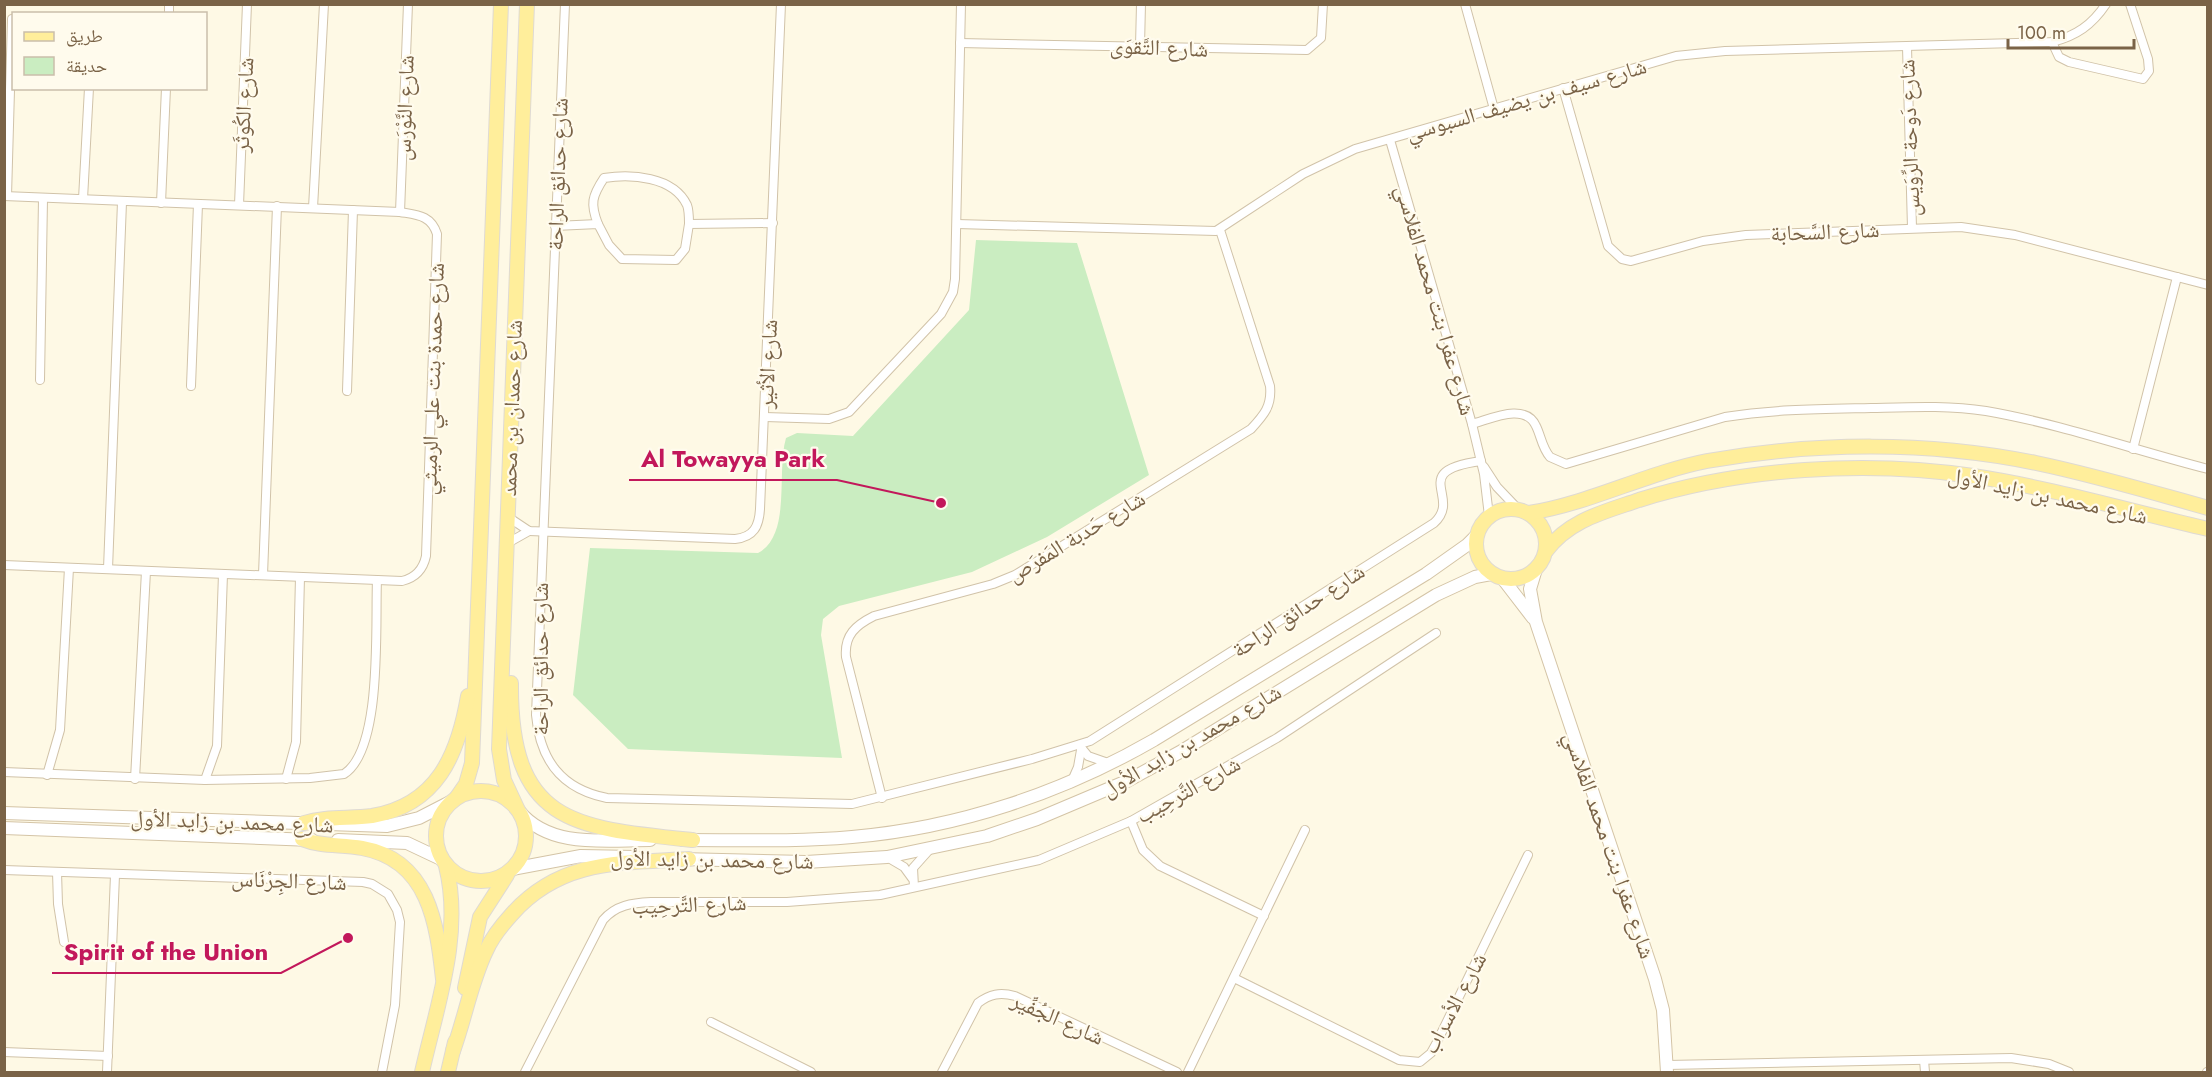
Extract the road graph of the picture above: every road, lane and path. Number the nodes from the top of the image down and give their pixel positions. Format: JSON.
{"nodes":[{"id":1,"x":247,"y":4,"type":"edge"},
{"id":2,"x":324,"y":4,"type":"edge"},
{"id":3,"x":408,"y":4,"type":"edge"},
{"id":4,"x":527,"y":4,"type":"edge"},
{"id":5,"x":564,"y":4,"type":"edge"},
{"id":6,"x":781,"y":4,"type":"edge"},
{"id":7,"x":961,"y":4,"type":"edge"},
{"id":8,"x":1141,"y":4,"type":"edge"},
{"id":9,"x":1323,"y":4,"type":"edge"},
{"id":10,"x":1465,"y":4,"type":"edge"},
{"id":11,"x":2106,"y":4,"type":"edge"},
{"id":12,"x":2130,"y":4,"type":"edge"},
{"id":13,"x":500,"y":7,"type":"edge"},
{"id":14,"x":12,"y":19,"type":"dead end"},
{"id":15,"x":2052,"y":42,"type":"junction"},
{"id":16,"x":960,"y":43,"type":"junction"},
{"id":17,"x":1140,"y":46,"type":"junction"},
{"id":18,"x":1907,"y":47,"type":"junction"},
{"id":19,"x":1563,"y":88,"type":"junction"},
{"id":20,"x":89,"y":90,"type":"edge"},
{"id":21,"x":166,"y":90,"type":"edge"},
{"id":22,"x":1494,"y":109,"type":"junction"},
{"id":23,"x":1390,"y":140,"type":"junction"},
{"id":24,"x":6,"y":196,"type":"edge"},
{"id":25,"x":43,"y":199,"type":"junction"},
{"id":26,"x":83,"y":199,"type":"junction"},
{"id":27,"x":122,"y":202,"type":"junction"},
{"id":28,"x":161,"y":203,"type":"junction"},
{"id":29,"x":198,"y":204,"type":"junction"},
{"id":30,"x":238,"y":205,"type":"junction"},
{"id":31,"x":277,"y":206,"type":"junction"},
{"id":32,"x":313,"y":208,"type":"junction"},
{"id":33,"x":353,"y":210,"type":"junction"},
{"id":34,"x":400,"y":212,"type":"junction"},
{"id":35,"x":598,"y":224,"type":"junction"},
{"id":36,"x":689,"y":224,"type":"junction"},
{"id":37,"x":773,"y":224,"type":"junction"},
{"id":38,"x":957,"y":224,"type":"junction"},
{"id":39,"x":555,"y":226,"type":"junction"},
{"id":40,"x":1912,"y":228,"type":"junction"},
{"id":41,"x":1220,"y":230,"type":"junction"},
{"id":42,"x":2177,"y":277,"type":"junction"},
{"id":43,"x":2208,"y":285,"type":"edge"},
{"id":44,"x":40,"y":380,"type":"dead end"},
{"id":45,"x":192,"y":386,"type":"dead end"},
{"id":46,"x":347,"y":391,"type":"dead end"},
{"id":47,"x":765,"y":417,"type":"junction"},
{"id":48,"x":1472,"y":424,"type":"junction"},
{"id":49,"x":2133,"y":449,"type":"junction"},
{"id":50,"x":1481,"y":461,"type":"junction"},
{"id":51,"x":2208,"y":469,"type":"edge"},
{"id":52,"x":2208,"y":508,"type":"edge"},
{"id":53,"x":1524,"y":511,"type":"junction"},
{"id":54,"x":1489,"y":516,"type":"junction"},
{"id":55,"x":508,"y":517,"type":"junction"},
{"id":56,"x":2208,"y":530,"type":"edge"},
{"id":57,"x":529,"y":531,"type":"junction"},
{"id":58,"x":542,"y":532,"type":"junction"},
{"id":59,"x":1477,"y":535,"type":"junction"},
{"id":60,"x":506,"y":544,"type":"junction"},
{"id":61,"x":1546,"y":551,"type":"junction"},
{"id":62,"x":4,"y":565,"type":"edge"},
{"id":63,"x":69,"y":568,"type":"junction"},
{"id":64,"x":108,"y":569,"type":"junction"},
{"id":65,"x":1536,"y":569,"type":"junction"},
{"id":66,"x":146,"y":571,"type":"junction"},
{"id":67,"x":223,"y":574,"type":"junction"},
{"id":68,"x":263,"y":575,"type":"junction"},
{"id":69,"x":1497,"y":576,"type":"junction"},
{"id":70,"x":300,"y":577,"type":"junction"},
{"id":71,"x":377,"y":580,"type":"junction"},
{"id":72,"x":1536,"y":622,"type":"junction"},
{"id":73,"x":478,"y":629,"type":"junction"},
{"id":74,"x":1436,"y":633,"type":"dead end"},
{"id":75,"x":504,"y":635,"type":"junction"},
{"id":76,"x":1080,"y":747,"type":"junction"},
{"id":77,"x":1112,"y":764,"type":"junction"},
{"id":78,"x":4,"y":772,"type":"edge"},
{"id":79,"x":47,"y":775,"type":"junction"},
{"id":80,"x":135,"y":779,"type":"junction"},
{"id":81,"x":286,"y":779,"type":"junction"},
{"id":82,"x":205,"y":780,"type":"junction"},
{"id":83,"x":1071,"y":783,"type":"junction"},
{"id":84,"x":455,"y":798,"type":"junction"},
{"id":85,"x":882,"y":798,"type":"junction"},
{"id":86,"x":518,"y":810,"type":"junction"},
{"id":87,"x":4,"y":813,"type":"edge"},
{"id":88,"x":1131,"y":820,"type":"junction"},
{"id":89,"x":304,"y":823,"type":"junction"},
{"id":90,"x":4,"y":828,"type":"edge"},
{"id":91,"x":1305,"y":830,"type":"dead end"},
{"id":92,"x":302,"y":839,"type":"junction"},
{"id":93,"x":693,"y":840,"type":"junction"},
{"id":94,"x":932,"y":847,"type":"junction"},
{"id":95,"x":1528,"y":855,"type":"dead end"},
{"id":96,"x":886,"y":857,"type":"junction"},
{"id":97,"x":689,"y":859,"type":"junction"},
{"id":98,"x":444,"y":863,"type":"junction"},
{"id":99,"x":4,"y":870,"type":"edge"},
{"id":100,"x":511,"y":870,"type":"junction"},
{"id":101,"x":57,"y":872,"type":"junction"},
{"id":102,"x":115,"y":875,"type":"junction"},
{"id":103,"x":913,"y":882,"type":"junction"},
{"id":104,"x":1264,"y":916,"type":"junction"},
{"id":105,"x":64,"y":942,"type":"dead end"},
{"id":106,"x":1234,"y":978,"type":"junction"},
{"id":107,"x":443,"y":979,"type":"junction"},
{"id":108,"x":711,"y":1022,"type":"dead end"},
{"id":109,"x":453,"y":1051,"type":"junction"},
{"id":110,"x":4,"y":1052,"type":"edge"},
{"id":111,"x":108,"y":1056,"type":"junction"},
{"id":112,"x":1924,"y":1060,"type":"junction"},
{"id":113,"x":1667,"y":1069,"type":"edge"},
{"id":114,"x":107,"y":1072,"type":"edge"},
{"id":115,"x":382,"y":1072,"type":"edge"},
{"id":116,"x":422,"y":1072,"type":"edge"},
{"id":117,"x":448,"y":1072,"type":"edge"},
{"id":118,"x":525,"y":1072,"type":"edge"},
{"id":119,"x":811,"y":1072,"type":"edge"},
{"id":120,"x":942,"y":1072,"type":"edge"},
{"id":121,"x":1177,"y":1072,"type":"edge"},
{"id":122,"x":1188,"y":1072,"type":"edge"},
{"id":123,"x":1924,"y":1072,"type":"edge"},
{"id":124,"x":2069,"y":1072,"type":"edge"}],
"edges":[{"from":1,"to":30,"type":"street","name":"شارع الكُوثَر"},
{"from":2,"to":32,"type":"street"},
{"from":3,"to":34,"type":"street","name":"شارع النَّوْرَس"},
{"from":4,"to":55,"type":"main road","name":"شارع حمدان بن محمد"},
{"from":5,"to":39,"type":"street","name":"شارع حدائق الراحة"},
{"from":6,"to":37,"type":"street","name":"شارع الأثير"},
{"from":7,"to":16,"type":"street"},
{"from":8,"to":17,"type":"street"},
{"from":9,"to":17,"type":"street","name":"شارع التَّقوَى"},
{"from":10,"to":22,"type":"street"},
{"from":11,"to":15,"type":"street","name":"شارع سيف بن يضيف السبوسي"},
{"from":12,"to":15,"type":"street"},
{"from":13,"to":73,"type":"main road","name":"شارع حمدان بن محمد"},
{"from":14,"to":24,"type":"street","name":"شارع حمدة بنت علي الرميثي"},
{"from":15,"to":18,"type":"street","name":"شارع سيف بن يضيف السبوسي"},
{"from":16,"to":17,"type":"street","name":"شارع التَّقوَى"},
{"from":16,"to":38,"type":"street"},
{"from":18,"to":19,"type":"street","name":"شارع سيف بن يضيف السبوسي"},
{"from":18,"to":40,"type":"street","name":"شارع دَوحة الرِّوَيس"},
{"from":19,"to":22,"type":"street","name":"شارع سيف بن يضيف السبوسي"},
{"from":19,"to":40,"type":"street","name":"شارع السَّحابة"},
{"from":20,"to":26,"type":"street"},
{"from":21,"to":28,"type":"street"},
{"from":22,"to":23,"type":"street","name":"شارع سيف بن يضيف السبوسي"},
{"from":23,"to":41,"type":"street","name":"شارع سيف بن يضيف السبوسي"},
{"from":23,"to":48,"type":"street","name":"شارع عفرا بنت محمد الفلاسي"},
{"from":24,"to":25,"type":"street","name":"شارع حمدة بنت علي الرميثي"},
{"from":25,"to":26,"type":"street","name":"شارع حمدة بنت علي الرميثي"},
{"from":25,"to":44,"type":"street"},
{"from":26,"to":27,"type":"street","name":"شارع حمدة بنت علي الرميثي"},
{"from":27,"to":28,"type":"street","name":"شارع حمدة بنت علي الرميثي"},
{"from":27,"to":64,"type":"street"},
{"from":28,"to":29,"type":"street","name":"شارع حمدة بنت علي الرميثي"},
{"from":29,"to":30,"type":"street","name":"شارع حمدة بنت علي الرميثي"},
{"from":29,"to":45,"type":"street"},
{"from":30,"to":31,"type":"street","name":"شارع حمدة بنت علي الرميثي"},
{"from":31,"to":32,"type":"street","name":"شارع حمدة بنت علي الرميثي"},
{"from":31,"to":68,"type":"street"},
{"from":32,"to":33,"type":"street","name":"شارع حمدة بنت علي الرميثي"},
{"from":33,"to":34,"type":"street","name":"شارع حمدة بنت علي الرميثي"},
{"from":33,"to":46,"type":"street"},
{"from":34,"to":71,"type":"street","name":"شارع حمدة بنت علي الرميثي"},
{"from":35,"to":36,"type":"street"},
{"from":35,"to":36,"type":"street"},
{"from":35,"to":39,"type":"street"},
{"from":36,"to":37,"type":"street"},
{"from":37,"to":47,"type":"street","name":"شارع الأثير"},
{"from":38,"to":41,"type":"street"},
{"from":38,"to":47,"type":"street"},
{"from":39,"to":58,"type":"street","name":"شارع حدائق الراحة"},
{"from":40,"to":42,"type":"street","name":"شارع السَّحابة"},
{"from":41,"to":85,"type":"street","name":"شارع حَدبة المَفرَص"},
{"from":42,"to":43,"type":"street","name":"شارع السَّحابة"},
{"from":42,"to":49,"type":"street"},
{"from":47,"to":58,"type":"street","name":"شارع الأثير"},
{"from":48,"to":49,"type":"street"},
{"from":48,"to":50,"type":"street","name":"شارع عفرا بنت محمد الفلاسي"},
{"from":49,"to":51,"type":"street"},
{"from":50,"to":53,"type":"street","name":"شارع عفرا بنت محمد الفلاسي"},
{"from":50,"to":54,"type":"street","name":"شارع عفرا بنت محمد الفلاسي"},
{"from":50,"to":76,"type":"street","name":"شارع حدائق الراحة"},
{"from":52,"to":53,"type":"main road","name":"شارع محمد بن زايد الأول"},
{"from":53,"to":54,"type":"main road"},
{"from":53,"to":61,"type":"main road"},
{"from":54,"to":59,"type":"main road"},
{"from":55,"to":57,"type":"street","name":"شارع الأثير"},
{"from":55,"to":60,"type":"main road","name":"شارع حمدان بن محمد"},
{"from":56,"to":61,"type":"main road","name":"شارع محمد بن زايد الأول"},
{"from":57,"to":58,"type":"street","name":"شارع الأثير"},
{"from":57,"to":60,"type":"street"},
{"from":58,"to":85,"type":"street","name":"شارع حدائق الراحة"},
{"from":59,"to":69,"type":"main road"},
{"from":59,"to":77,"type":"main road","name":"شارع محمد بن زايد الأول"},
{"from":60,"to":75,"type":"main road","name":"شارع حمدان بن محمد"},
{"from":61,"to":65,"type":"main road"},
{"from":62,"to":63,"type":"street","name":"شارع حمدة بنت علي الرميثي"},
{"from":63,"to":64,"type":"street","name":"شارع حمدة بنت علي الرميثي"},
{"from":63,"to":79,"type":"street"},
{"from":64,"to":66,"type":"street","name":"شارع حمدة بنت علي الرميثي"},
{"from":65,"to":69,"type":"main road"},
{"from":65,"to":72,"type":"main road","name":"شارع عفرا بنت محمد الفلاسي"},
{"from":66,"to":67,"type":"street","name":"شارع حمدة بنت علي الرميثي"},
{"from":66,"to":80,"type":"street"},
{"from":67,"to":68,"type":"street","name":"شارع حمدة بنت علي الرميثي"},
{"from":67,"to":82,"type":"street"},
{"from":68,"to":70,"type":"street","name":"شارع حمدة بنت علي الرميثي"},
{"from":69,"to":72,"type":"main road","name":"شارع عفرا بنت محمد الفلاسي"},
{"from":69,"to":94,"type":"main road","name":"شارع محمد بن زايد الأول"},
{"from":70,"to":71,"type":"street","name":"شارع حمدة بنت علي الرميثي"},
{"from":70,"to":81,"type":"street"},
{"from":71,"to":81,"type":"street"},
{"from":72,"to":113,"type":"main road","name":"شارع عفرا بنت محمد الفلاسي"},
{"from":73,"to":84,"type":"main road","name":"شارع حمدان بن محمد"},
{"from":73,"to":89,"type":"main road"},
{"from":74,"to":88,"type":"street","name":"شارع التَّرحِيب"},
{"from":75,"to":86,"type":"main road","name":"شارع حمدان بن محمد"},
{"from":75,"to":93,"type":"main road"},
{"from":76,"to":77,"type":"street"},
{"from":76,"to":83,"type":"street"},
{"from":76,"to":85,"type":"street","name":"شارع حدائق الراحة"},
{"from":77,"to":83,"type":"main road","name":"شارع محمد بن زايد الأول"},
{"from":78,"to":79,"type":"street"},
{"from":79,"to":80,"type":"street"},
{"from":80,"to":82,"type":"street"},
{"from":81,"to":82,"type":"street"},
{"from":83,"to":93,"type":"main road","name":"شارع محمد بن زايد الأول"},
{"from":84,"to":86,"type":"main road"},
{"from":84,"to":89,"type":"main road","name":"شارع محمد بن زايد الأول"},
{"from":84,"to":98,"type":"main road"},
{"from":86,"to":93,"type":"main road","name":"شارع محمد بن زايد الأول"},
{"from":86,"to":100,"type":"main road"},
{"from":87,"to":89,"type":"main road","name":"شارع محمد بن زايد الأول"},
{"from":88,"to":103,"type":"street","name":"شارع التَّرحِيب"},
{"from":88,"to":104,"type":"street"},
{"from":90,"to":92,"type":"main road","name":"شارع محمد بن زايد الأول"},
{"from":91,"to":104,"type":"street"},
{"from":92,"to":98,"type":"main road","name":"شارع محمد بن زايد الأول"},
{"from":92,"to":107,"type":"main road"},
{"from":94,"to":96,"type":"main road","name":"شارع محمد بن زايد الأول"},
{"from":94,"to":103,"type":"street"},
{"from":95,"to":106,"type":"street","name":"شارع الأسراب"},
{"from":96,"to":97,"type":"main road","name":"شارع محمد بن زايد الأول"},
{"from":96,"to":103,"type":"street"},
{"from":97,"to":100,"type":"main road","name":"شارع محمد بن زايد الأول"},
{"from":97,"to":109,"type":"main road"},
{"from":98,"to":100,"type":"main road"},
{"from":98,"to":107,"type":"main road"},
{"from":99,"to":101,"type":"street","name":"شارع الجِرْنَاس"},
{"from":100,"to":109,"type":"main road"},
{"from":101,"to":102,"type":"street","name":"شارع الجِرْنَاس"},
{"from":101,"to":105,"type":"street"},
{"from":102,"to":111,"type":"street"},
{"from":102,"to":115,"type":"street","name":"شارع الجِرْنَاس"},
{"from":103,"to":118,"type":"street","name":"شارع التَّرحِيب"},
{"from":104,"to":106,"type":"street"},
{"from":106,"to":122,"type":"street"},
{"from":107,"to":116,"type":"main road"},
{"from":108,"to":119,"type":"street"},
{"from":109,"to":117,"type":"main road"},
{"from":110,"to":111,"type":"street"},
{"from":111,"to":114,"type":"street"},
{"from":112,"to":113,"type":"street"},
{"from":112,"to":123,"type":"street"},
{"from":112,"to":124,"type":"street"},
{"from":120,"to":121,"type":"street","name":"شارع الجُفِّير"}]}
